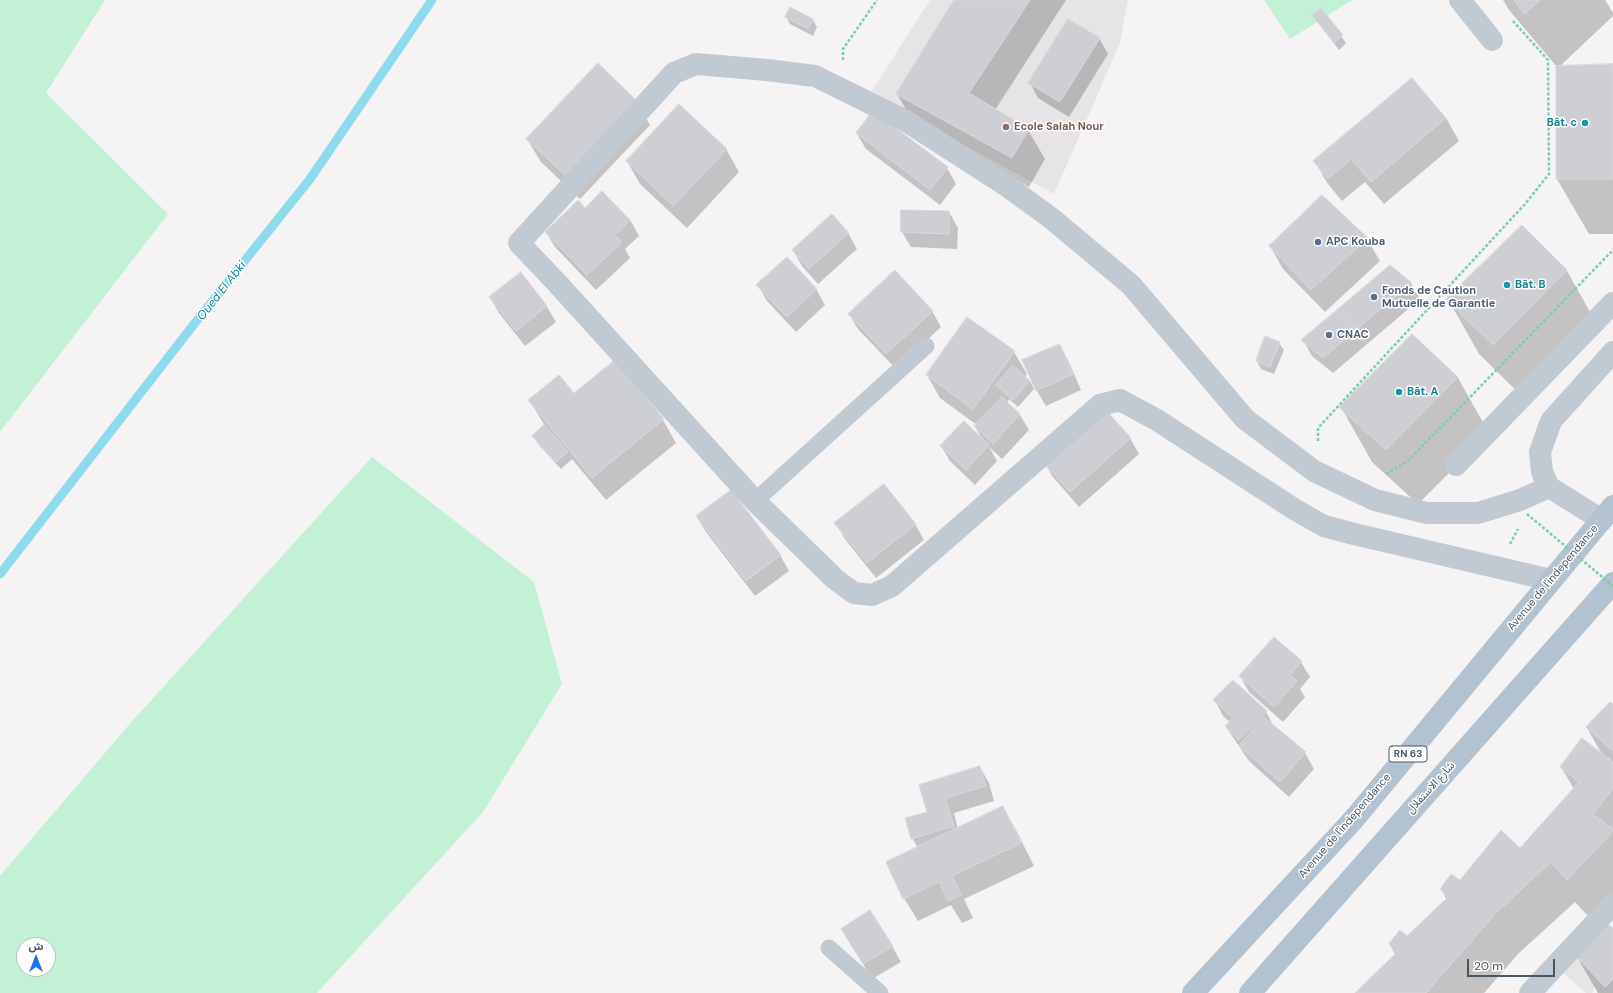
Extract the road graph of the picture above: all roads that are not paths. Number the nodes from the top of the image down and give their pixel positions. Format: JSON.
{"nodes":[{"id":1,"x":1460,"y":0,"type":"edge"},
{"id":2,"x":1492,"y":40,"type":"dead end"},
{"id":3,"x":1613,"y":303,"type":"edge"},
{"id":4,"x":926,"y":346,"type":"dead end"},
{"id":5,"x":1613,"y":352,"type":"edge"},
{"id":6,"x":1456,"y":465,"type":"dead end"},
{"id":7,"x":1549,"y":487,"type":"junction"},
{"id":8,"x":755,"y":501,"type":"junction"},
{"id":9,"x":1608,"y":513,"type":"edge"},
{"id":10,"x":1551,"y":580,"type":"junction"},
{"id":11,"x":1613,"y":585,"type":"edge"},
{"id":12,"x":1613,"y":904,"type":"edge"},
{"id":13,"x":829,"y":948,"type":"dead end"},
{"id":14,"x":880,"y":993,"type":"edge"},
{"id":15,"x":1193,"y":993,"type":"edge"},
{"id":16,"x":1250,"y":993,"type":"edge"},
{"id":17,"x":1530,"y":993,"type":"edge"}],
"edges":[{"from":1,"to":2,"type":"street"},
{"from":3,"to":6,"type":"street"},
{"from":4,"to":8,"type":"lane"},
{"from":5,"to":7,"type":"street"},
{"from":7,"to":8,"type":"street"},
{"from":7,"to":9,"type":"street"},
{"from":8,"to":10,"type":"street"},
{"from":9,"to":10,"type":"main road","name":"Avenue de l'independance","number":"RN 63"},
{"from":10,"to":15,"type":"main road","name":"Avenue de l'independance","number":"RN 63"},
{"from":11,"to":16,"type":"main road","name":"شارع الاستقلال"},
{"from":12,"to":17,"type":"street"},
{"from":13,"to":14,"type":"lane"}]}
